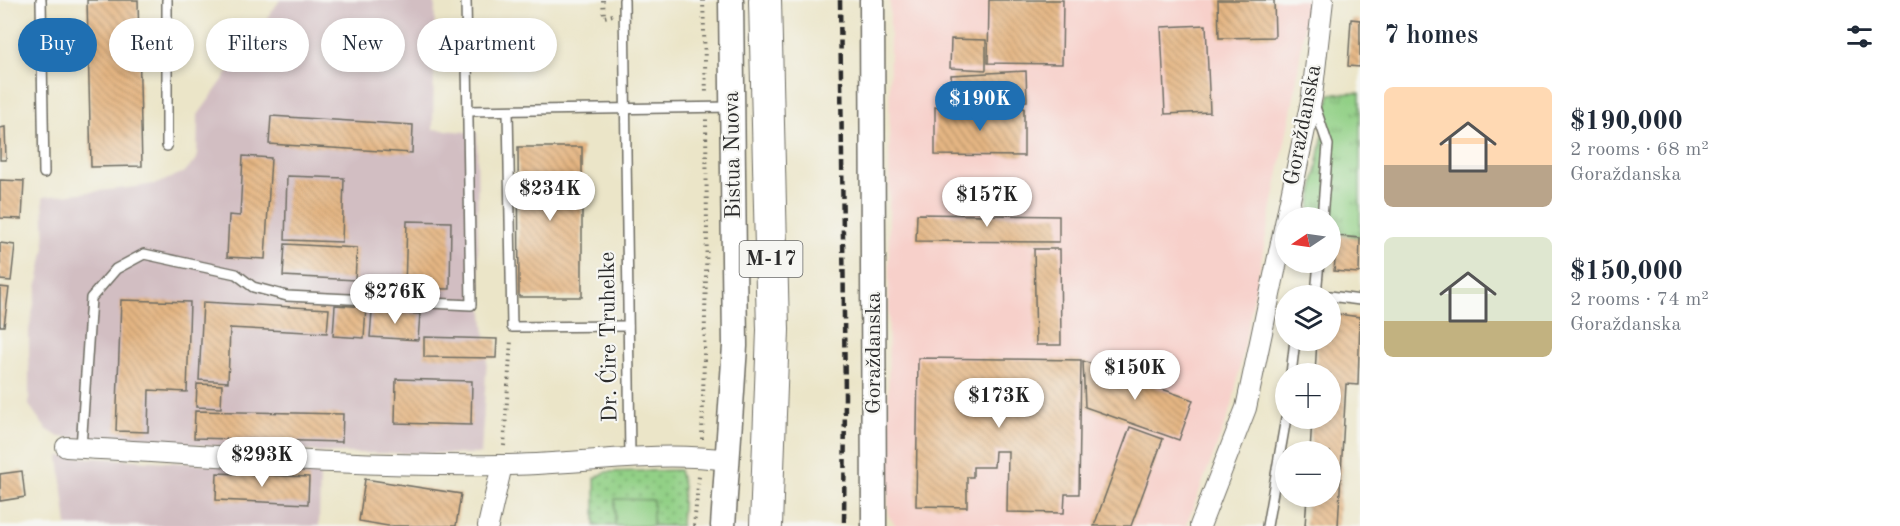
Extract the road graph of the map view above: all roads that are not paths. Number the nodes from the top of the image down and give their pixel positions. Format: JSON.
{"nodes":[{"id":1,"x":41,"y":0,"type":"edge"},
{"id":2,"x":167,"y":0,"type":"edge"},
{"id":3,"x":466,"y":0,"type":"edge"},
{"id":4,"x":624,"y":0,"type":"edge"},
{"id":5,"x":731,"y":0,"type":"edge"},
{"id":6,"x":765,"y":0,"type":"edge"},
{"id":7,"x":872,"y":0,"type":"edge"},
{"id":8,"x":1323,"y":0,"type":"edge"},
{"id":9,"x":1312,"y":96,"type":"junction"},
{"id":10,"x":732,"y":107,"type":"junction"},
{"id":11,"x":625,"y":108,"type":"junction"},
{"id":12,"x":468,"y":111,"type":"junction"},
{"id":13,"x":508,"y":111,"type":"junction"},
{"id":14,"x":167,"y":146,"type":"dead end"},
{"id":15,"x":44,"y":173,"type":"dead end"},
{"id":16,"x":1323,"y":207,"type":"edge"},
{"id":17,"x":1341,"y":298,"type":"edge"},
{"id":18,"x":1360,"y":300,"type":"edge"},
{"id":19,"x":628,"y":326,"type":"junction"},
{"id":20,"x":1284,"y":429,"type":"edge"},
{"id":21,"x":73,"y":447,"type":"joint"},
{"id":22,"x":630,"y":458,"type":"junction"},
{"id":23,"x":728,"y":460,"type":"junction"},
{"id":24,"x":502,"y":465,"type":"junction"},
{"id":25,"x":488,"y":526,"type":"edge"},
{"id":26,"x":723,"y":526,"type":"edge"},
{"id":27,"x":766,"y":526,"type":"edge"},
{"id":28,"x":874,"y":526,"type":"edge"},
{"id":29,"x":1200,"y":526,"type":"edge"},
{"id":30,"x":1267,"y":526,"type":"edge"}],
"edges":[{"from":1,"to":15,"type":"lane"},
{"from":2,"to":14,"type":"lane"},
{"from":3,"to":12,"type":"lane"},
{"from":4,"to":11,"type":"lane","name":"Dr. Ćire Truhelke"},
{"from":5,"to":10,"type":"street","name":"Bistua Nuova"},
{"from":6,"to":27,"type":"highway","number":"M-17"},
{"from":7,"to":28,"type":"street","name":"Goraždanska"},
{"from":8,"to":9,"type":"street","name":"Goraždanska"},
{"from":9,"to":16,"type":"lane"},
{"from":9,"to":29,"type":"street","name":"Goraždanska"},
{"from":10,"to":11,"type":"lane"},
{"from":10,"to":23,"type":"street","name":"Bistua Nuova"},
{"from":11,"to":13,"type":"lane"},
{"from":11,"to":19,"type":"lane","name":"Dr. Ćire Truhelke"},
{"from":12,"to":13,"type":"lane"},
{"from":12,"to":21,"type":"lane"},
{"from":13,"to":19,"type":"lane"},
{"from":17,"to":18,"type":"lane"},
{"from":19,"to":22,"type":"lane","name":"Dr. Ćire Truhelke"},
{"from":20,"to":30,"type":"lane"},
{"from":21,"to":24,"type":"street"},
{"from":22,"to":23,"type":"street"},
{"from":22,"to":24,"type":"street"},
{"from":23,"to":26,"type":"street","name":"Bistua Nuova"},
{"from":24,"to":25,"type":"street"}]}
